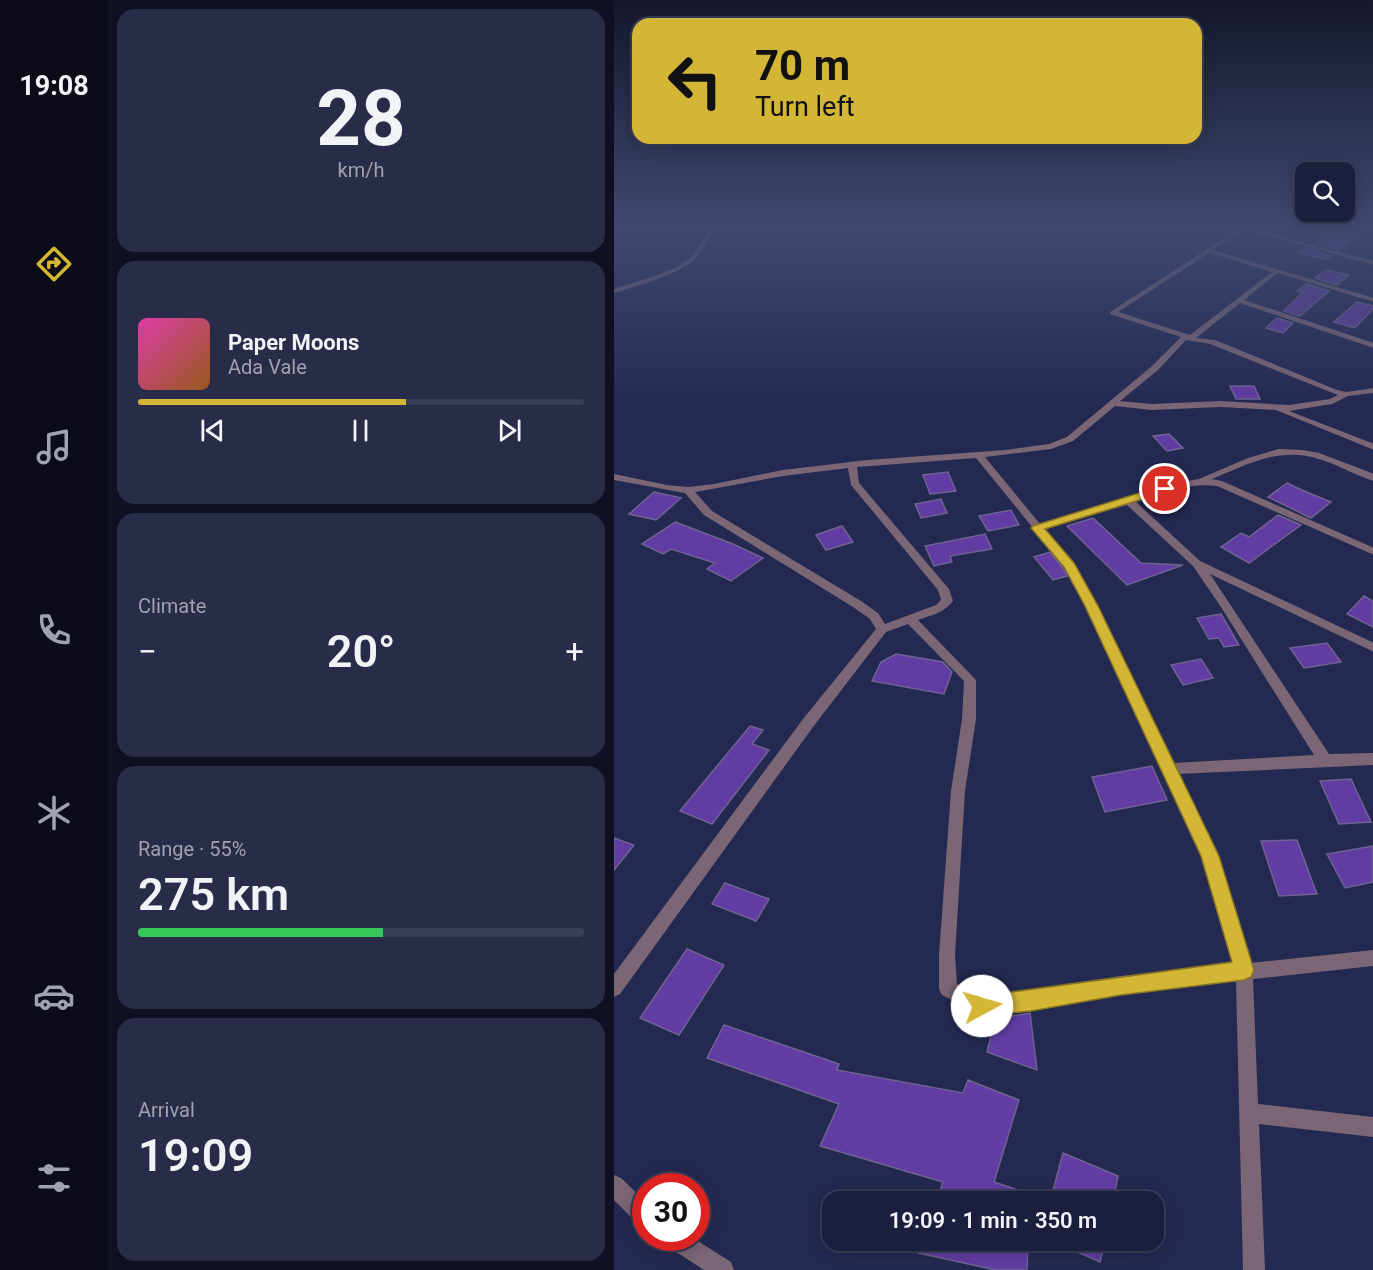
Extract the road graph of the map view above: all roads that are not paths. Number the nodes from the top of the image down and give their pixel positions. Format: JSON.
{"nodes":[{"id":1,"x":1151,"y":288,"type":"edge"},
{"id":2,"x":1255,"y":288,"type":"edge"},
{"id":3,"x":1334,"y":288,"type":"edge"},
{"id":4,"x":1373,"y":300,"type":"edge"},
{"id":5,"x":1239,"y":301,"type":"junction"},
{"id":6,"x":1191,"y":338,"type":"junction"},
{"id":7,"x":1373,"y":346,"type":"edge"},
{"id":8,"x":1373,"y":390,"type":"edge"},
{"id":9,"x":1346,"y":394,"type":"junction"},
{"id":10,"x":1112,"y":403,"type":"junction"},
{"id":11,"x":1272,"y":407,"type":"junction"},
{"id":12,"x":1373,"y":447,"type":"edge"},
{"id":13,"x":978,"y":456,"type":"junction"},
{"id":14,"x":852,"y":465,"type":"junction"},
{"id":15,"x":614,"y":477,"type":"edge"},
{"id":16,"x":1373,"y":478,"type":"edge"},
{"id":17,"x":1203,"y":479,"type":"junction"},
{"id":18,"x":688,"y":490,"type":"junction"},
{"id":19,"x":1129,"y":501,"type":"junction"},
{"id":20,"x":1037,"y":528,"type":"junction"},
{"id":21,"x":1373,"y":552,"type":"edge"},
{"id":22,"x":1196,"y":563,"type":"junction"},
{"id":23,"x":910,"y":618,"type":"junction"},
{"id":24,"x":882,"y":629,"type":"junction"},
{"id":25,"x":1373,"y":648,"type":"edge"},
{"id":26,"x":1373,"y":759,"type":"edge"},
{"id":27,"x":1325,"y":760,"type":"junction"},
{"id":28,"x":1169,"y":769,"type":"junction"},
{"id":29,"x":1373,"y":958,"type":"edge"},
{"id":30,"x":1244,"y":970,"type":"junction"},
{"id":31,"x":614,"y":988,"type":"edge"},
{"id":32,"x":1248,"y":1113,"type":"junction"},
{"id":33,"x":1373,"y":1127,"type":"edge"},
{"id":34,"x":614,"y":1185,"type":"edge"},
{"id":35,"x":632,"y":1204,"type":"edge"},
{"id":36,"x":694,"y":1251,"type":"edge"},
{"id":37,"x":723,"y":1270,"type":"edge"},
{"id":38,"x":1254,"y":1270,"type":"edge"}],
"edges":[{"from":1,"to":6,"type":"street"},
{"from":2,"to":5,"type":"street"},
{"from":3,"to":4,"type":"street"},
{"from":5,"to":6,"type":"street"},
{"from":5,"to":7,"type":"street"},
{"from":6,"to":9,"type":"street"},
{"from":6,"to":10,"type":"street"},
{"from":8,"to":9,"type":"street"},
{"from":9,"to":11,"type":"street"},
{"from":10,"to":11,"type":"street"},
{"from":10,"to":13,"type":"street"},
{"from":11,"to":12,"type":"street"},
{"from":13,"to":14,"type":"street"},
{"from":13,"to":20,"type":"street"},
{"from":14,"to":18,"type":"street"},
{"from":14,"to":23,"type":"street"},
{"from":15,"to":18,"type":"street"},
{"from":16,"to":17,"type":"street"},
{"from":17,"to":19,"type":"street"},
{"from":17,"to":21,"type":"street"},
{"from":18,"to":24,"type":"street"},
{"from":19,"to":20,"type":"street"},
{"from":19,"to":22,"type":"street"},
{"from":20,"to":28,"type":"street"},
{"from":22,"to":25,"type":"street"},
{"from":22,"to":27,"type":"street"},
{"from":23,"to":24,"type":"street"},
{"from":23,"to":30,"type":"street"},
{"from":24,"to":31,"type":"street"},
{"from":26,"to":27,"type":"street"},
{"from":27,"to":28,"type":"street"},
{"from":28,"to":30,"type":"street"},
{"from":29,"to":30,"type":"street"},
{"from":30,"to":32,"type":"street"},
{"from":32,"to":33,"type":"street"},
{"from":32,"to":38,"type":"street"},
{"from":34,"to":35,"type":"street"},
{"from":36,"to":37,"type":"street"}]}
